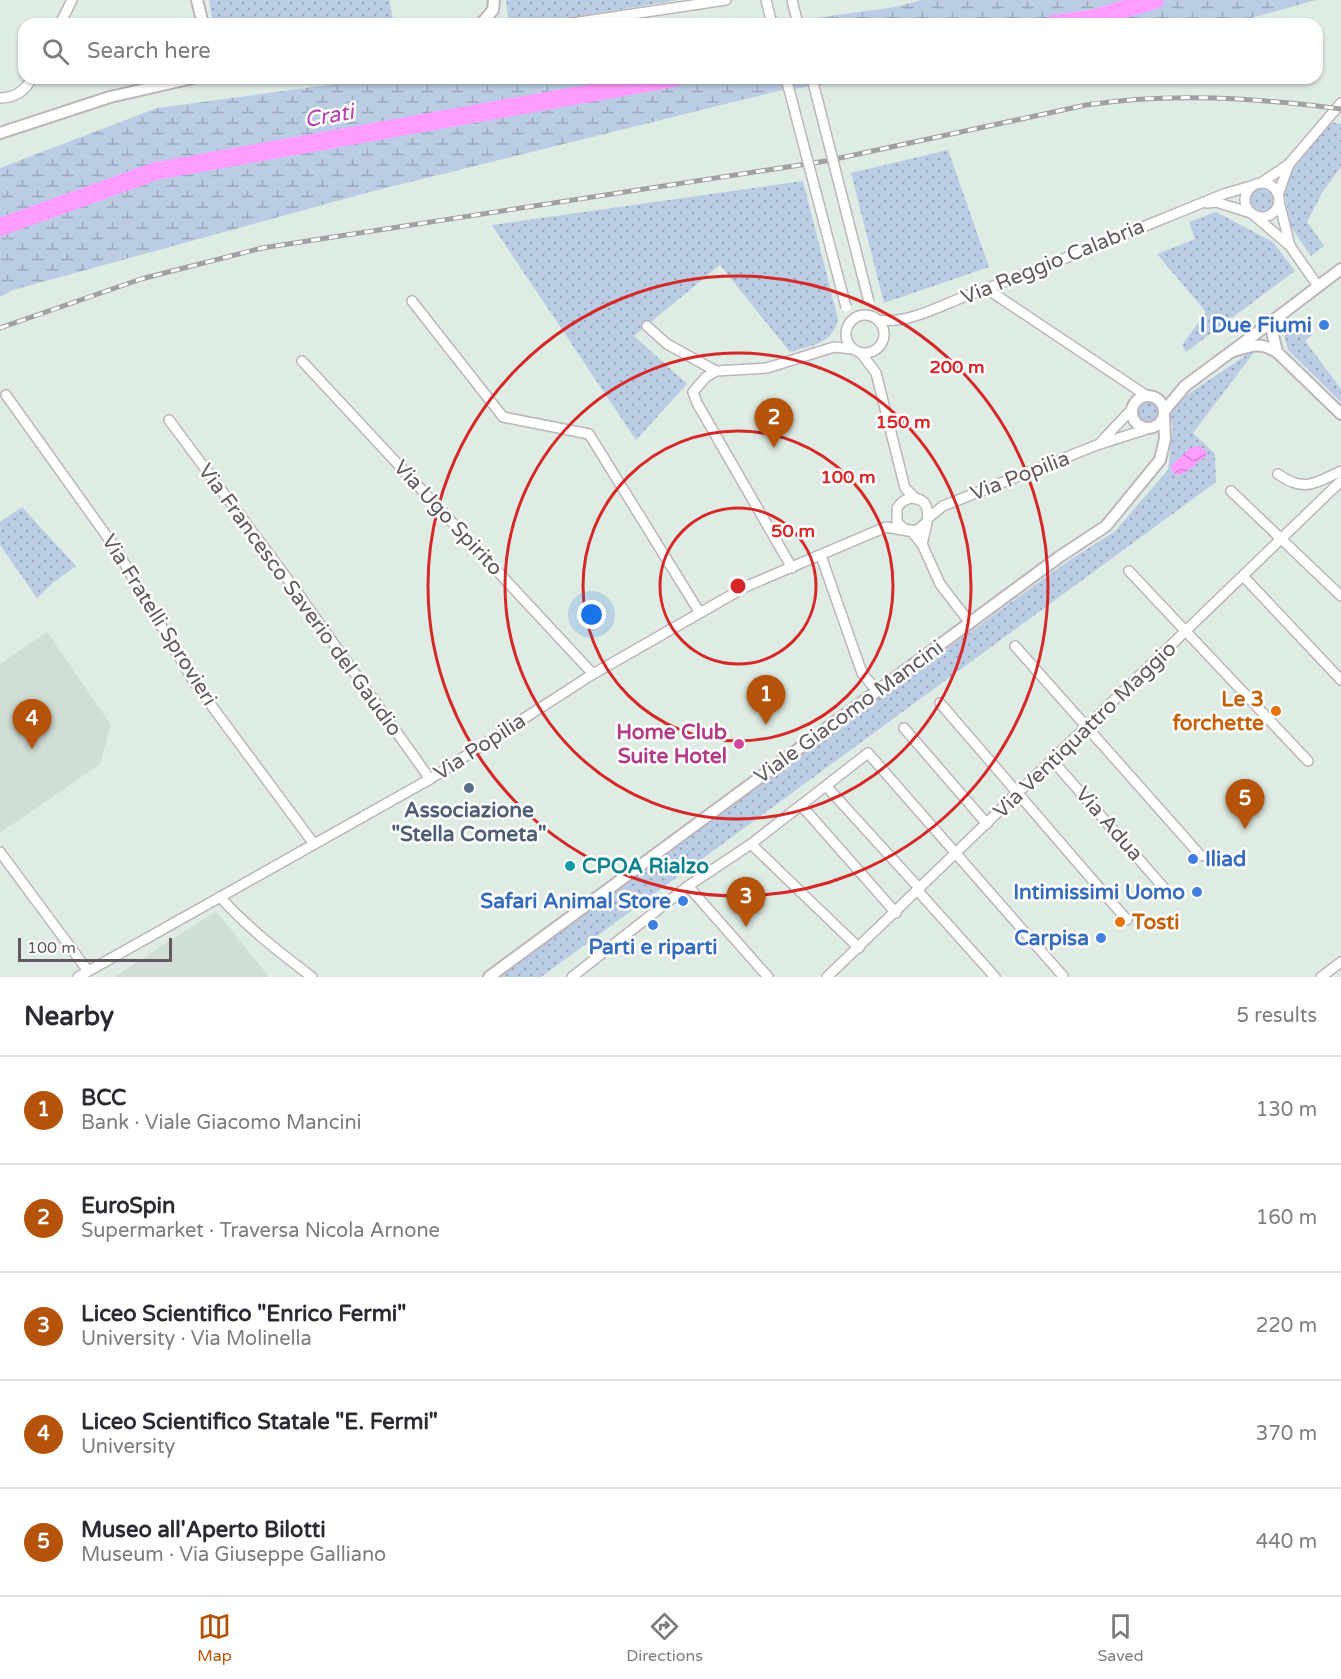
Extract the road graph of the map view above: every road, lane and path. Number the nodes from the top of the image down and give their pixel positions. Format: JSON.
{"nodes":[{"id":1,"x":72,"y":0,"type":"edge"},
{"id":2,"x":197,"y":0,"type":"edge"},
{"id":3,"x":494,"y":0,"type":"edge"},
{"id":4,"x":726,"y":0,"type":"edge"},
{"id":5,"x":766,"y":0,"type":"edge"},
{"id":6,"x":792,"y":0,"type":"edge"},
{"id":7,"x":63,"y":18,"type":"edge"},
{"id":8,"x":201,"y":18,"type":"edge"},
{"id":9,"x":486,"y":18,"type":"edge"},
{"id":10,"x":606,"y":18,"type":"edge"},
{"id":11,"x":770,"y":18,"type":"edge"},
{"id":12,"x":796,"y":18,"type":"edge"},
{"id":13,"x":28,"y":84,"type":"edge"},
{"id":14,"x":164,"y":84,"type":"edge"},
{"id":15,"x":788,"y":84,"type":"edge"},
{"id":16,"x":814,"y":84,"type":"edge"},
{"id":17,"x":0,"y":98,"type":"edge"},
{"id":18,"x":1341,"y":103,"type":"edge"},
{"id":19,"x":0,"y":134,"type":"edge"},
{"id":20,"x":1289,"y":164,"type":"junction"},
{"id":21,"x":1256,"y":184,"type":"junction"},
{"id":22,"x":1278,"y":197,"type":"junction"},
{"id":23,"x":1199,"y":204,"type":"junction"},
{"id":24,"x":1252,"y":214,"type":"junction"},
{"id":25,"x":1290,"y":246,"type":"junction"},
{"id":26,"x":1341,"y":269,"type":"edge"},
{"id":27,"x":1318,"y":286,"type":"junction"},
{"id":28,"x":987,"y":289,"type":"junction"},
{"id":29,"x":412,"y":301,"type":"dead end"},
{"id":30,"x":876,"y":318,"type":"junction"},
{"id":31,"x":906,"y":318,"type":"junction"},
{"id":32,"x":850,"y":323,"type":"junction"},
{"id":33,"x":1269,"y":323,"type":"junction"},
{"id":34,"x":647,"y":327,"type":"dead end"},
{"id":35,"x":846,"y":334,"type":"junction"},
{"id":36,"x":884,"y":338,"type":"junction"},
{"id":37,"x":834,"y":347,"type":"junction"},
{"id":38,"x":879,"y":348,"type":"junction"},
{"id":39,"x":857,"y":351,"type":"junction"},
{"id":40,"x":1231,"y":352,"type":"junction"},
{"id":41,"x":1277,"y":352,"type":"junction"},
{"id":42,"x":302,"y":361,"type":"dead end"},
{"id":43,"x":716,"y":371,"type":"junction"},
{"id":44,"x":876,"y":373,"type":"junction"},
{"id":45,"x":1185,"y":386,"type":"junction"},
{"id":46,"x":6,"y":395,"type":"dead end"},
{"id":47,"x":1151,"y":397,"type":"junction"},
{"id":48,"x":1132,"y":409,"type":"junction"},
{"id":49,"x":1164,"y":413,"type":"junction"},
{"id":50,"x":1341,"y":414,"type":"edge"},
{"id":51,"x":170,"y":420,"type":"dead end"},
{"id":52,"x":1147,"y":429,"type":"junction"},
{"id":53,"x":1097,"y":445,"type":"junction"},
{"id":54,"x":1341,"y":471,"type":"edge"},
{"id":55,"x":1278,"y":474,"type":"dead end"},
{"id":56,"x":1341,"y":481,"type":"edge"},
{"id":57,"x":905,"y":488,"type":"junction"},
{"id":58,"x":1231,"y":491,"type":"dead end"},
{"id":59,"x":920,"y":501,"type":"junction"},
{"id":60,"x":898,"y":506,"type":"junction"},
{"id":61,"x":943,"y":506,"type":"junction"},
{"id":62,"x":928,"y":520,"type":"junction"},
{"id":63,"x":886,"y":527,"type":"junction"},
{"id":64,"x":910,"y":531,"type":"junction"},
{"id":65,"x":1281,"y":540,"type":"junction"},
{"id":66,"x":922,"y":544,"type":"junction"},
{"id":67,"x":821,"y":556,"type":"junction"},
{"id":68,"x":792,"y":568,"type":"junction"},
{"id":69,"x":1129,"y":571,"type":"dead end"},
{"id":70,"x":1243,"y":576,"type":"junction"},
{"id":71,"x":1341,"y":596,"type":"edge"},
{"id":72,"x":700,"y":613,"type":"junction"},
{"id":73,"x":970,"y":623,"type":"junction"},
{"id":74,"x":1187,"y":632,"type":"junction"},
{"id":75,"x":1015,"y":646,"type":"dead end"},
{"id":76,"x":593,"y":674,"type":"junction"},
{"id":77,"x":1341,"y":680,"type":"edge"},
{"id":78,"x":877,"y":691,"type":"junction"},
{"id":79,"x":940,"y":703,"type":"dead end"},
{"id":80,"x":904,"y":728,"type":"dead end"},
{"id":81,"x":1088,"y":728,"type":"junction"},
{"id":82,"x":1053,"y":760,"type":"junction"},
{"id":83,"x":1308,"y":761,"type":"dead end"},
{"id":84,"x":430,"y":779,"type":"junction"},
{"id":85,"x":826,"y":786,"type":"junction"},
{"id":86,"x":1019,"y":794,"type":"junction"},
{"id":87,"x":801,"y":805,"type":"junction"},
{"id":88,"x":987,"y":824,"type":"junction"},
{"id":89,"x":314,"y":844,"type":"junction"},
{"id":90,"x":751,"y":844,"type":"junction"},
{"id":91,"x":0,"y":852,"type":"edge"},
{"id":92,"x":957,"y":854,"type":"junction"},
{"id":93,"x":1201,"y":856,"type":"dead end"},
{"id":94,"x":688,"y":886,"type":"junction"},
{"id":95,"x":1164,"y":888,"type":"dead end"},
{"id":96,"x":919,"y":890,"type":"junction"},
{"id":97,"x":220,"y":897,"type":"junction"},
{"id":98,"x":896,"y":913,"type":"junction"},
{"id":99,"x":1127,"y":920,"type":"dead end"},
{"id":100,"x":859,"y":948,"type":"junction"},
{"id":101,"x":1341,"y":962,"type":"edge"},
{"id":102,"x":88,"y":971,"type":"junction"},
{"id":103,"x":577,"y":976,"type":"edge"},
{"id":104,"x":1063,"y":976,"type":"edge"},
{"id":105,"x":78,"y":977,"type":"edge"},
{"id":106,"x":312,"y":977,"type":"edge"},
{"id":107,"x":489,"y":977,"type":"edge"},
{"id":108,"x":768,"y":977,"type":"edge"},
{"id":109,"x":827,"y":977,"type":"edge"},
{"id":110,"x":995,"y":977,"type":"edge"},
{"id":111,"x":1321,"y":977,"type":"edge"}],
"edges":[{"from":1,"to":7,"type":"street"},
{"from":2,"to":8,"type":"street"},
{"from":3,"to":9,"type":"street"},
{"from":4,"to":10,"type":"street"},
{"from":5,"to":11,"type":"street"},
{"from":6,"to":12,"type":"street"},
{"from":13,"to":17,"type":"street"},
{"from":14,"to":19,"type":"street"},
{"from":15,"to":32,"type":"street","bridge":true},
{"from":16,"to":30,"type":"street","bridge":true},
{"from":18,"to":20,"type":"street","name":"Via Reggio Calabria"},
{"from":20,"to":21,"type":"street","name":"Via Reggio Calabria"},
{"from":20,"to":22,"type":"street","name":"Via Reggio Calabria"},
{"from":21,"to":22,"type":"street"},
{"from":21,"to":23,"type":"street","name":"Via Reggio Calabria"},
{"from":21,"to":24,"type":"street"},
{"from":22,"to":24,"type":"street"},
{"from":22,"to":25,"type":"street"},
{"from":23,"to":24,"type":"street","name":"Via Reggio Calabria"},
{"from":23,"to":28,"type":"street","name":"Via Reggio Calabria"},
{"from":24,"to":25,"type":"street"},
{"from":25,"to":27,"type":"street"},
{"from":26,"to":27,"type":"street"},
{"from":27,"to":33,"type":"street"},
{"from":28,"to":31,"type":"street","name":"Via Reggio Calabria"},
{"from":28,"to":47,"type":"street"},
{"from":29,"to":72,"type":"street"},
{"from":30,"to":31,"type":"street","name":"Via Reggio Calabria"},
{"from":30,"to":32,"type":"street","name":"Via Reggio Calabria"},
{"from":30,"to":36,"type":"street"},
{"from":31,"to":36,"type":"street","name":"Via Reggio Calabria"},
{"from":32,"to":35,"type":"street"},
{"from":33,"to":40,"type":"street"},
{"from":33,"to":41,"type":"street"},
{"from":34,"to":43,"type":"street"},
{"from":35,"to":37,"type":"street"},
{"from":35,"to":39,"type":"street"},
{"from":36,"to":38,"type":"street","name":"Via Reggio Calabria"},
{"from":37,"to":39,"type":"street"},
{"from":37,"to":43,"type":"street"},
{"from":38,"to":39,"type":"street"},
{"from":38,"to":44,"type":"street","name":"Via Reggio Calabria"},
{"from":39,"to":44,"type":"street"},
{"from":40,"to":41,"type":"street"},
{"from":40,"to":45,"type":"street"},
{"from":41,"to":50,"type":"street"},
{"from":42,"to":76,"type":"street","name":"Via Ugo Spirito"},
{"from":43,"to":68,"type":"street"},
{"from":44,"to":57,"type":"street"},
{"from":45,"to":47,"type":"street"},
{"from":45,"to":49,"type":"street"},
{"from":46,"to":89,"type":"street","name":"Via Fratelli Sprovieri"},
{"from":47,"to":48,"type":"street"},
{"from":47,"to":49,"type":"street"},
{"from":48,"to":52,"type":"street"},
{"from":48,"to":53,"type":"street","name":"Via Popilia"},
{"from":49,"to":52,"type":"street"},
{"from":49,"to":73,"type":"street","name":"Viale Giacomo Mancini"},
{"from":51,"to":84,"type":"street","name":"Via Francesco Saverio del Gaudio"},
{"from":52,"to":53,"type":"street","name":"Via Popilia"},
{"from":53,"to":61,"type":"street","name":"Via Popilia"},
{"from":54,"to":55,"type":"street"},
{"from":56,"to":65,"type":"street","name":"Via Ventiquattro Maggio"},
{"from":57,"to":59,"type":"street"},
{"from":57,"to":60,"type":"street"},
{"from":58,"to":65,"type":"street"},
{"from":59,"to":60,"type":"street"},
{"from":59,"to":61,"type":"street","name":"Via Popilia"},
{"from":59,"to":62,"type":"street"},
{"from":60,"to":63,"type":"street"},
{"from":60,"to":64,"type":"street"},
{"from":61,"to":62,"type":"street","name":"Via Popilia"},
{"from":62,"to":64,"type":"street"},
{"from":62,"to":66,"type":"street"},
{"from":63,"to":64,"type":"street"},
{"from":63,"to":67,"type":"street","name":"Via Popilia"},
{"from":64,"to":66,"type":"street"},
{"from":65,"to":70,"type":"street","name":"Via Ventiquattro Maggio"},
{"from":65,"to":71,"type":"street"},
{"from":66,"to":73,"type":"street"},
{"from":67,"to":68,"type":"street","name":"Via Popilia"},
{"from":67,"to":78,"type":"street"},
{"from":68,"to":72,"type":"street","name":"Via Popilia"},
{"from":69,"to":74,"type":"street"},
{"from":70,"to":74,"type":"street","name":"Via Ventiquattro Maggio"},
{"from":70,"to":77,"type":"street"},
{"from":72,"to":76,"type":"street","name":"Via Popilia"},
{"from":73,"to":78,"type":"street","name":"Viale Giacomo Mancini"},
{"from":74,"to":81,"type":"street","name":"Via Ventiquattro Maggio"},
{"from":74,"to":83,"type":"street"},
{"from":75,"to":81,"type":"street"},
{"from":76,"to":84,"type":"street","name":"Via Popilia"},
{"from":78,"to":107,"type":"street","name":"Viale Giacomo Mancini"},
{"from":79,"to":86,"type":"street"},
{"from":80,"to":88,"type":"street"},
{"from":81,"to":82,"type":"street","name":"Via Ventiquattro Maggio"},
{"from":81,"to":93,"type":"street"},
{"from":82,"to":86,"type":"street","name":"Via Ventiquattro Maggio"},
{"from":82,"to":95,"type":"street","name":"Via Adua"},
{"from":84,"to":89,"type":"street","name":"Via Popilia"},
{"from":85,"to":87,"type":"street"},
{"from":85,"to":92,"type":"street"},
{"from":85,"to":96,"type":"street"},
{"from":86,"to":88,"type":"street","name":"Via Ventiquattro Maggio"},
{"from":86,"to":99,"type":"street"},
{"from":87,"to":90,"type":"street"},
{"from":87,"to":98,"type":"street"},
{"from":88,"to":92,"type":"street","name":"Via Ventiquattro Maggio"},
{"from":89,"to":97,"type":"street","name":"Via Popilia"},
{"from":90,"to":94,"type":"street"},
{"from":90,"to":100,"type":"street"},
{"from":91,"to":102,"type":"street"},
{"from":92,"to":96,"type":"street","name":"Via Ventiquattro Maggio"},
{"from":92,"to":104,"type":"street"},
{"from":94,"to":103,"type":"street"},
{"from":94,"to":108,"type":"street"},
{"from":96,"to":98,"type":"street","name":"Via Ventiquattro Maggio"},
{"from":96,"to":110,"type":"street"},
{"from":97,"to":102,"type":"street","name":"Via Popilia"},
{"from":97,"to":106,"type":"street"},
{"from":98,"to":100,"type":"street","name":"Via Ventiquattro Maggio"},
{"from":100,"to":109,"type":"street","name":"Via Ventiquattro Maggio"},
{"from":101,"to":111,"type":"street"},
{"from":102,"to":105,"type":"street","name":"Via Popilia"}]}
